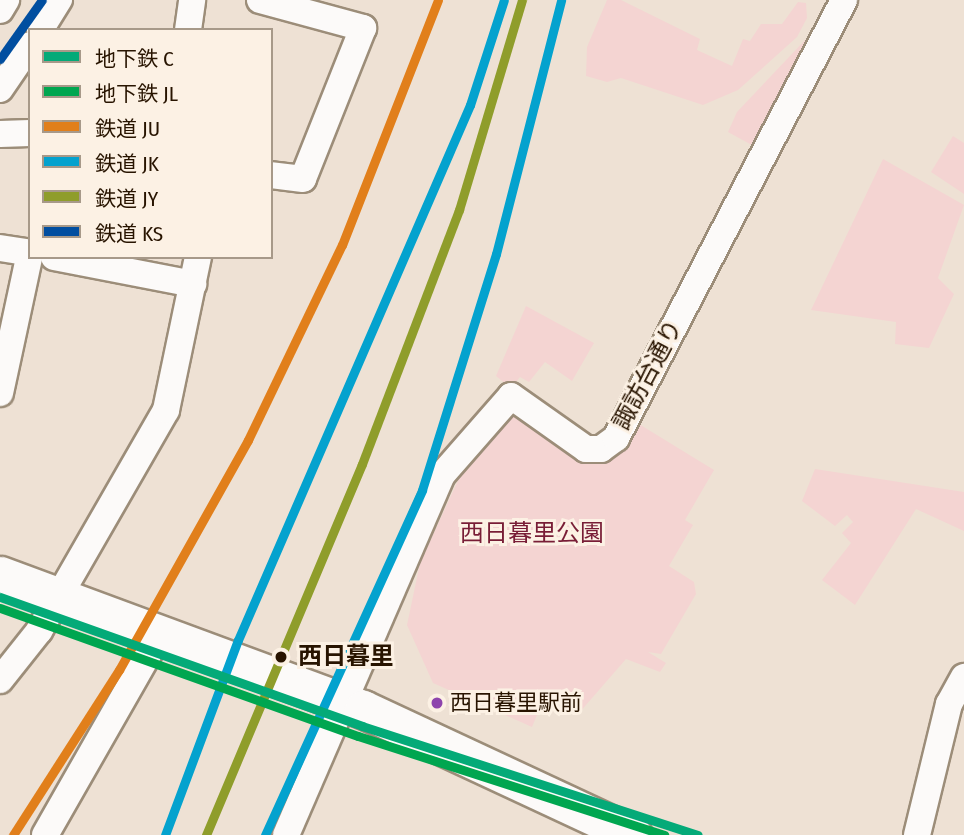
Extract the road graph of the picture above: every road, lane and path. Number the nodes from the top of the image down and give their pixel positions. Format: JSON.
{"nodes":[{"id":1,"x":6,"y":0,"type":"edge"},
{"id":2,"x":60,"y":0,"type":"edge"},
{"id":3,"x":192,"y":0,"type":"edge"},
{"id":4,"x":260,"y":0,"type":"edge"},
{"id":5,"x":844,"y":0,"type":"edge"},
{"id":6,"x":0,"y":10,"type":"edge"},
{"id":7,"x":41,"y":28,"type":"edge"},
{"id":8,"x":188,"y":28,"type":"edge"},
{"id":9,"x":28,"y":48,"type":"edge"},
{"id":10,"x":0,"y":89,"type":"edge"},
{"id":11,"x":28,"y":133,"type":"edge"},
{"id":12,"x":0,"y":134,"type":"edge"},
{"id":13,"x":273,"y":175,"type":"edge"},
{"id":14,"x":0,"y":248,"type":"edge"},
{"id":15,"x":28,"y":253,"type":"edge"},
{"id":16,"x":29,"y":259,"type":"edge"},
{"id":17,"x":64,"y":259,"type":"edge"},
{"id":18,"x":198,"y":259,"type":"edge"},
{"id":19,"x":193,"y":284,"type":"junction"},
{"id":20,"x":0,"y":393,"type":"edge"},
{"id":21,"x":0,"y":575,"type":"edge"},
{"id":22,"x":60,"y":597,"type":"junction"},
{"id":23,"x":160,"y":633,"type":"junction"},
{"id":24,"x":964,"y":677,"type":"edge"},
{"id":25,"x":0,"y":680,"type":"edge"},
{"id":26,"x":347,"y":703,"type":"junction"},
{"id":27,"x":45,"y":835,"type":"edge"},
{"id":28,"x":286,"y":835,"type":"edge"},
{"id":29,"x":633,"y":835,"type":"edge"},
{"id":30,"x":916,"y":835,"type":"edge"}],
"edges":[{"from":1,"to":6,"type":"street"},
{"from":2,"to":7,"type":"street"},
{"from":3,"to":8,"type":"street"},
{"from":4,"to":13,"type":"street"},
{"from":5,"to":26,"type":"street","name":"諏訪台通り"},
{"from":9,"to":10,"type":"street"},
{"from":11,"to":12,"type":"street"},
{"from":14,"to":15,"type":"street"},
{"from":16,"to":20,"type":"street"},
{"from":17,"to":19,"type":"street"},
{"from":18,"to":19,"type":"street"},
{"from":19,"to":22,"type":"street"},
{"from":21,"to":22,"type":"main road"},
{"from":22,"to":23,"type":"main road"},
{"from":22,"to":25,"type":"street"},
{"from":23,"to":26,"type":"main road"},
{"from":23,"to":27,"type":"street"},
{"from":24,"to":30,"type":"street"},
{"from":26,"to":28,"type":"street"},
{"from":26,"to":29,"type":"main road"}]}
